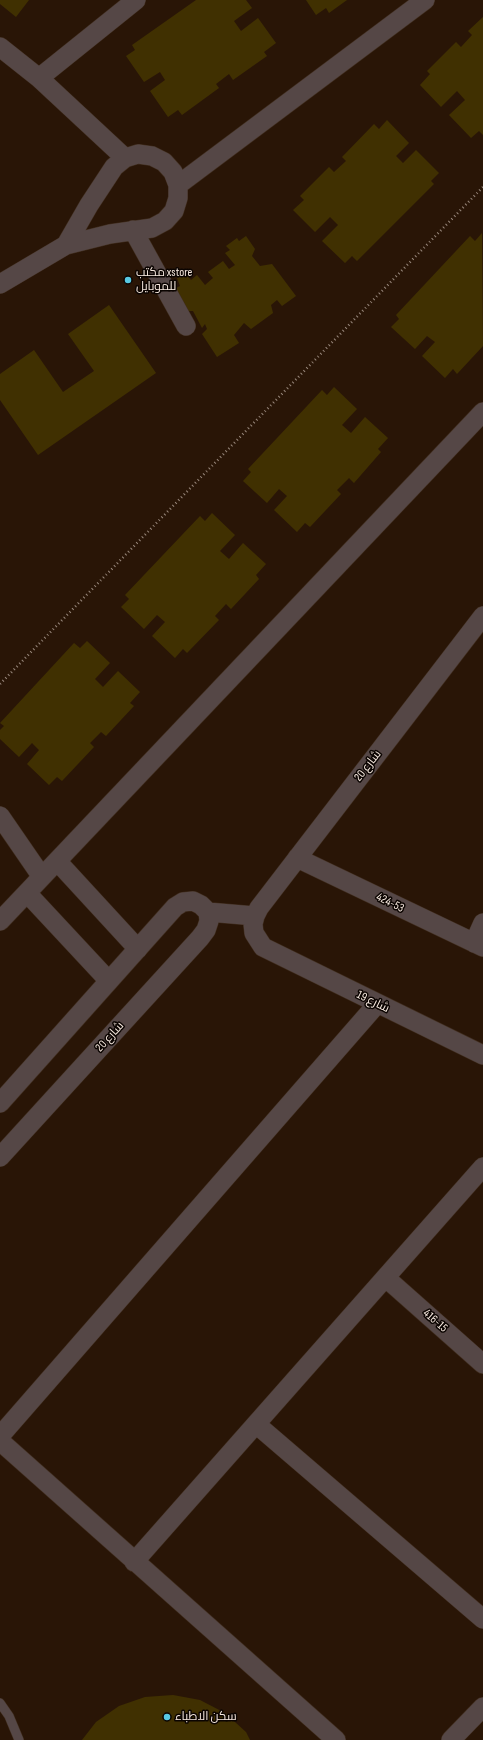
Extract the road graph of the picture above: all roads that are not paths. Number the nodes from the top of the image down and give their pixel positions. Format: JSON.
{"nodes":[{"id":1,"x":136,"y":0,"type":"edge"},
{"id":2,"x":425,"y":0,"type":"edge"},
{"id":3,"x":0,"y":47,"type":"edge"},
{"id":4,"x":39,"y":78,"type":"junction"},
{"id":5,"x":125,"y":158,"type":"junction"},
{"id":6,"x":178,"y":185,"type":"junction"},
{"id":7,"x":133,"y":230,"type":"junction"},
{"id":8,"x":66,"y":245,"type":"junction"},
{"id":9,"x":0,"y":284,"type":"edge"},
{"id":10,"x":186,"y":326,"type":"dead end"},
{"id":11,"x":483,"y":412,"type":"edge"},
{"id":12,"x":483,"y":616,"type":"edge"},
{"id":13,"x":0,"y":816,"type":"edge"},
{"id":14,"x":297,"y":858,"type":"junction"},
{"id":15,"x":57,"y":861,"type":"junction"},
{"id":16,"x":42,"y":877,"type":"junction"},
{"id":17,"x":27,"y":892,"type":"junction"},
{"id":18,"x":208,"y":912,"type":"junction"},
{"id":19,"x":255,"y":916,"type":"junction"},
{"id":20,"x":0,"y":921,"type":"edge"},
{"id":21,"x":483,"y":923,"type":"edge"},
{"id":22,"x":479,"y":945,"type":"edge"},
{"id":23,"x":138,"y":949,"type":"junction"},
{"id":24,"x":109,"y":981,"type":"junction"},
{"id":25,"x":377,"y":1004,"type":"junction"},
{"id":26,"x":483,"y":1055,"type":"edge"},
{"id":27,"x":0,"y":1104,"type":"edge"},
{"id":28,"x":0,"y":1158,"type":"edge"},
{"id":29,"x":483,"y":1166,"type":"edge"},
{"id":30,"x":386,"y":1278,"type":"junction"},
{"id":31,"x":483,"y":1364,"type":"edge"},
{"id":32,"x":256,"y":1424,"type":"junction"},
{"id":33,"x":0,"y":1436,"type":"edge"},
{"id":34,"x":0,"y":1441,"type":"edge"},
{"id":35,"x":134,"y":1562,"type":"junction"},
{"id":36,"x":483,"y":1619,"type":"edge"},
{"id":37,"x":0,"y":1703,"type":"edge"},
{"id":38,"x":483,"y":1707,"type":"edge"},
{"id":39,"x":19,"y":1740,"type":"edge"},
{"id":40,"x":336,"y":1740,"type":"edge"},
{"id":41,"x":450,"y":1740,"type":"edge"}],
"edges":[{"from":1,"to":4,"type":"street"},
{"from":2,"to":6,"type":"street"},
{"from":3,"to":4,"type":"street"},
{"from":4,"to":5,"type":"street"},
{"from":5,"to":6,"type":"street"},
{"from":5,"to":8,"type":"street"},
{"from":6,"to":7,"type":"street"},
{"from":7,"to":8,"type":"street"},
{"from":7,"to":10,"type":"street"},
{"from":8,"to":9,"type":"street"},
{"from":11,"to":15,"type":"street"},
{"from":12,"to":14,"type":"street","name":"شارع 20"},
{"from":13,"to":16,"type":"street"},
{"from":14,"to":19,"type":"street","name":"شارع 20"},
{"from":14,"to":22,"type":"street","name":"424-53"},
{"from":15,"to":16,"type":"street"},
{"from":15,"to":23,"type":"street"},
{"from":16,"to":17,"type":"street"},
{"from":17,"to":20,"type":"street"},
{"from":17,"to":24,"type":"street"},
{"from":18,"to":19,"type":"street"},
{"from":18,"to":23,"type":"street"},
{"from":18,"to":28,"type":"street","name":"شارع 20"},
{"from":19,"to":25,"type":"street","name":"شارع 19"},
{"from":21,"to":22,"type":"street"},
{"from":23,"to":24,"type":"street"},
{"from":24,"to":27,"type":"street"},
{"from":25,"to":26,"type":"street","name":"شارع 19"},
{"from":25,"to":33,"type":"street"},
{"from":29,"to":30,"type":"street"},
{"from":30,"to":31,"type":"street","name":"416-15"},
{"from":30,"to":32,"type":"street"},
{"from":32,"to":35,"type":"street"},
{"from":32,"to":36,"type":"street"},
{"from":34,"to":35,"type":"street"},
{"from":35,"to":40,"type":"street"},
{"from":37,"to":39,"type":"lane"},
{"from":38,"to":41,"type":"street"}]}
